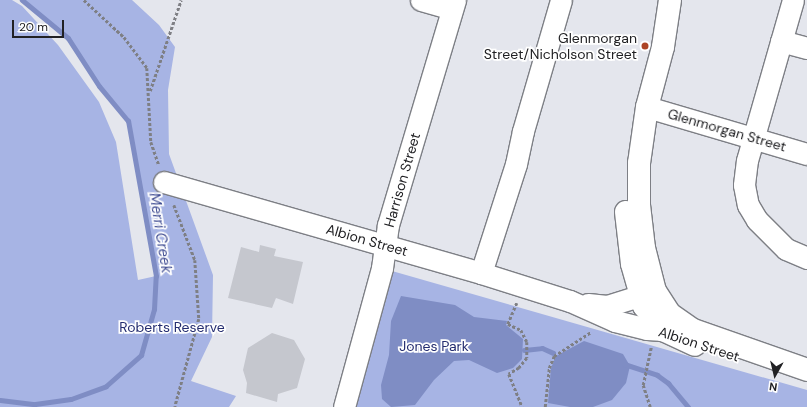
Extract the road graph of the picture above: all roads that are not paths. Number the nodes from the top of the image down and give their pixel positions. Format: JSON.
{"nodes":[{"id":1,"x":421,"y":0,"type":"edge"},
{"id":2,"x":561,"y":0,"type":"edge"},
{"id":3,"x":670,"y":0,"type":"edge"},
{"id":4,"x":793,"y":0,"type":"edge"},
{"id":5,"x":454,"y":4,"type":"edge"},
{"id":6,"x":781,"y":41,"type":"junction"},
{"id":7,"x":807,"y":48,"type":"edge"},
{"id":8,"x":647,"y":107,"type":"junction"},
{"id":9,"x":753,"y":138,"type":"junction"},
{"id":10,"x":807,"y":154,"type":"edge"},
{"id":11,"x":164,"y":182,"type":"dead end"},
{"id":12,"x":385,"y":245,"type":"junction"},
{"id":13,"x":807,"y":258,"type":"edge"},
{"id":14,"x":481,"y":274,"type":"junction"},
{"id":15,"x":647,"y":293,"type":"junction"},
{"id":16,"x":570,"y":301,"type":"junction"},
{"id":17,"x":663,"y":330,"type":"junction"},
{"id":18,"x":807,"y":370,"type":"edge"},
{"id":19,"x":807,"y":374,"type":"edge"},
{"id":20,"x":344,"y":407,"type":"edge"}],
"edges":[{"from":1,"to":5,"type":"street"},
{"from":2,"to":14,"type":"street"},
{"from":3,"to":8,"type":"main road"},
{"from":4,"to":6,"type":"street"},
{"from":5,"to":12,"type":"street","name":"Harrison Street"},
{"from":6,"to":7,"type":"street"},
{"from":6,"to":9,"type":"street"},
{"from":8,"to":9,"type":"street","name":"Glenmorgan Street"},
{"from":8,"to":15,"type":"main road"},
{"from":9,"to":10,"type":"street","name":"Glenmorgan Street"},
{"from":9,"to":13,"type":"street"},
{"from":11,"to":12,"type":"street","name":"Albion Street"},
{"from":12,"to":14,"type":"street","name":"Albion Street"},
{"from":12,"to":20,"type":"street","name":"Harrison Street"},
{"from":14,"to":16,"type":"street","name":"Albion Street"},
{"from":15,"to":16,"type":"street","name":"Albion Street"},
{"from":15,"to":17,"type":"main road"},
{"from":15,"to":18,"type":"main road","name":"Albion Street"},
{"from":16,"to":17,"type":"street","name":"Albion Street"},
{"from":17,"to":19,"type":"main road","name":"Albion Street"}]}
